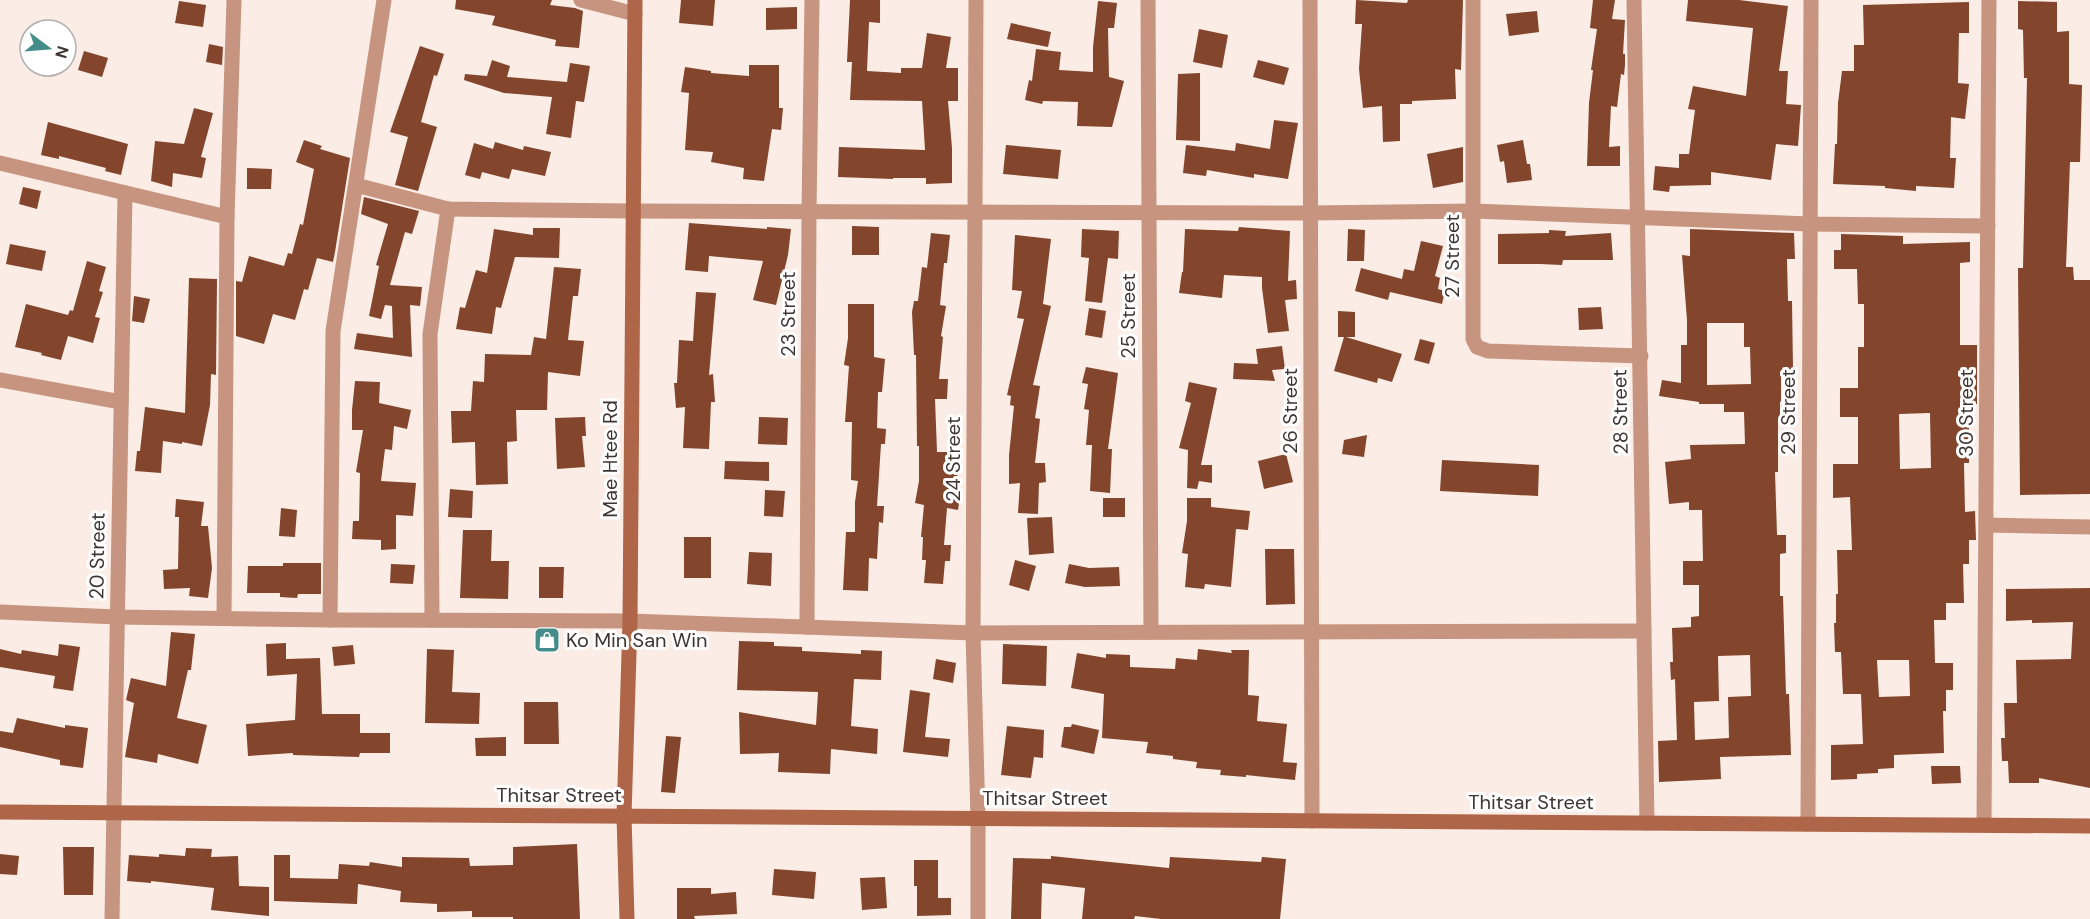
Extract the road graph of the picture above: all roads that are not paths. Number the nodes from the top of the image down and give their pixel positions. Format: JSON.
{"nodes":[{"id":1,"x":234,"y":0,"type":"edge"},
{"id":2,"x":384,"y":0,"type":"edge"},
{"id":3,"x":581,"y":0,"type":"edge"},
{"id":4,"x":812,"y":0,"type":"edge"},
{"id":5,"x":976,"y":0,"type":"edge"},
{"id":6,"x":1148,"y":0,"type":"edge"},
{"id":7,"x":1310,"y":0,"type":"edge"},
{"id":8,"x":1473,"y":0,"type":"edge"},
{"id":9,"x":1634,"y":0,"type":"edge"},
{"id":10,"x":1811,"y":0,"type":"edge"},
{"id":11,"x":1989,"y":0,"type":"edge"},
{"id":12,"x":635,"y":7,"type":"edge"},
{"id":13,"x":0,"y":163,"type":"edge"},
{"id":14,"x":356,"y":185,"type":"junction"},
{"id":15,"x":124,"y":193,"type":"junction"},
{"id":16,"x":448,"y":209,"type":"junction"},
{"id":17,"x":633,"y":211,"type":"junction"},
{"id":18,"x":1473,"y":211,"type":"junction"},
{"id":19,"x":809,"y":212,"type":"junction"},
{"id":20,"x":976,"y":212,"type":"junction"},
{"id":21,"x":1149,"y":213,"type":"junction"},
{"id":22,"x":1311,"y":213,"type":"junction"},
{"id":23,"x":227,"y":217,"type":"junction"},
{"id":24,"x":1639,"y":218,"type":"junction"},
{"id":25,"x":1809,"y":224,"type":"junction"},
{"id":26,"x":1988,"y":226,"type":"junction"},
{"id":27,"x":1641,"y":356,"type":"junction"},
{"id":28,"x":0,"y":380,"type":"edge"},
{"id":29,"x":121,"y":402,"type":"junction"},
{"id":30,"x":1986,"y":525,"type":"junction"},
{"id":31,"x":2090,"y":526,"type":"edge"},
{"id":32,"x":0,"y":612,"type":"edge"},
{"id":33,"x":117,"y":616,"type":"junction"},
{"id":34,"x":224,"y":618,"type":"junction"},
{"id":35,"x":330,"y":620,"type":"junction"},
{"id":36,"x":432,"y":620,"type":"junction"},
{"id":37,"x":630,"y":621,"type":"junction"},
{"id":38,"x":807,"y":627,"type":"junction"},
{"id":39,"x":1644,"y":631,"type":"junction"},
{"id":40,"x":1311,"y":632,"type":"junction"},
{"id":41,"x":973,"y":633,"type":"junction"},
{"id":42,"x":1150,"y":633,"type":"junction"},
{"id":43,"x":0,"y":812,"type":"edge"},
{"id":44,"x":114,"y":813,"type":"junction"},
{"id":45,"x":624,"y":816,"type":"junction"},
{"id":46,"x":978,"y":819,"type":"junction"},
{"id":47,"x":1312,"y":821,"type":"junction"},
{"id":48,"x":1647,"y":823,"type":"junction"},
{"id":49,"x":1808,"y":824,"type":"junction"},
{"id":50,"x":1984,"y":825,"type":"junction"},
{"id":51,"x":2090,"y":826,"type":"edge"},
{"id":52,"x":112,"y":919,"type":"edge"},
{"id":53,"x":627,"y":919,"type":"edge"},
{"id":54,"x":978,"y":919,"type":"edge"}],
"edges":[{"from":1,"to":23,"type":"street"},
{"from":2,"to":14,"type":"street"},
{"from":3,"to":12,"type":"street"},
{"from":4,"to":19,"type":"street","name":"23 Street"},
{"from":5,"to":20,"type":"street","name":"24 Street"},
{"from":6,"to":21,"type":"street","name":"25 Street"},
{"from":7,"to":22,"type":"street","name":"26 Street"},
{"from":8,"to":18,"type":"street","name":"27 Street"},
{"from":9,"to":24,"type":"street","name":"28 Street"},
{"from":10,"to":25,"type":"street","name":"29 Street"},
{"from":11,"to":26,"type":"street","name":"30 Street"},
{"from":12,"to":17,"type":"street","name":"Mae Htee Rd"},
{"from":13,"to":15,"type":"street"},
{"from":14,"to":16,"type":"street"},
{"from":14,"to":35,"type":"street"},
{"from":15,"to":23,"type":"street"},
{"from":15,"to":29,"type":"street","name":"20 Street"},
{"from":16,"to":17,"type":"street"},
{"from":16,"to":36,"type":"street"},
{"from":17,"to":19,"type":"street"},
{"from":17,"to":37,"type":"street","name":"Mae Htee Rd"},
{"from":18,"to":22,"type":"street"},
{"from":18,"to":24,"type":"street"},
{"from":18,"to":27,"type":"street","name":"27 Street"},
{"from":19,"to":20,"type":"street"},
{"from":19,"to":38,"type":"street","name":"23 Street"},
{"from":20,"to":21,"type":"street"},
{"from":20,"to":41,"type":"street","name":"24 Street"},
{"from":21,"to":22,"type":"street"},
{"from":21,"to":42,"type":"street","name":"25 Street"},
{"from":22,"to":40,"type":"street","name":"26 Street"},
{"from":23,"to":34,"type":"street"},
{"from":24,"to":25,"type":"street"},
{"from":24,"to":27,"type":"street","name":"28 Street"},
{"from":25,"to":26,"type":"street"},
{"from":25,"to":49,"type":"street","name":"29 Street"},
{"from":26,"to":30,"type":"street","name":"30 Street"},
{"from":27,"to":39,"type":"street","name":"28 Street"},
{"from":28,"to":29,"type":"street"},
{"from":29,"to":33,"type":"street","name":"20 Street"},
{"from":30,"to":31,"type":"street"},
{"from":30,"to":50,"type":"street","name":"30 Street"},
{"from":32,"to":33,"type":"street"},
{"from":33,"to":34,"type":"street"},
{"from":33,"to":44,"type":"street","name":"20 Street"},
{"from":34,"to":35,"type":"street"},
{"from":35,"to":36,"type":"street"},
{"from":36,"to":37,"type":"street"},
{"from":37,"to":38,"type":"street"},
{"from":37,"to":45,"type":"street","name":"Mae Htee Rd"},
{"from":38,"to":41,"type":"street"},
{"from":39,"to":40,"type":"street"},
{"from":39,"to":48,"type":"street","name":"28 Street"},
{"from":40,"to":42,"type":"street"},
{"from":40,"to":47,"type":"street","name":"26 Street"},
{"from":41,"to":42,"type":"street"},
{"from":41,"to":46,"type":"street","name":"24 Street"},
{"from":43,"to":44,"type":"street","name":"Thitsar Street"},
{"from":44,"to":45,"type":"street","name":"Thitsar Street"},
{"from":44,"to":52,"type":"street","name":"20 Street"},
{"from":45,"to":46,"type":"street","name":"Thitsar Street"},
{"from":45,"to":53,"type":"street","name":"Mae Htee Rd"},
{"from":46,"to":47,"type":"street","name":"Thitsar Street"},
{"from":46,"to":54,"type":"street","name":"24 Street"},
{"from":47,"to":48,"type":"street","name":"Thitsar Street"},
{"from":48,"to":49,"type":"street","name":"Thitsar Street"},
{"from":49,"to":50,"type":"street","name":"Thitsar Street"},
{"from":50,"to":51,"type":"street","name":"Thitsar Street"}]}
